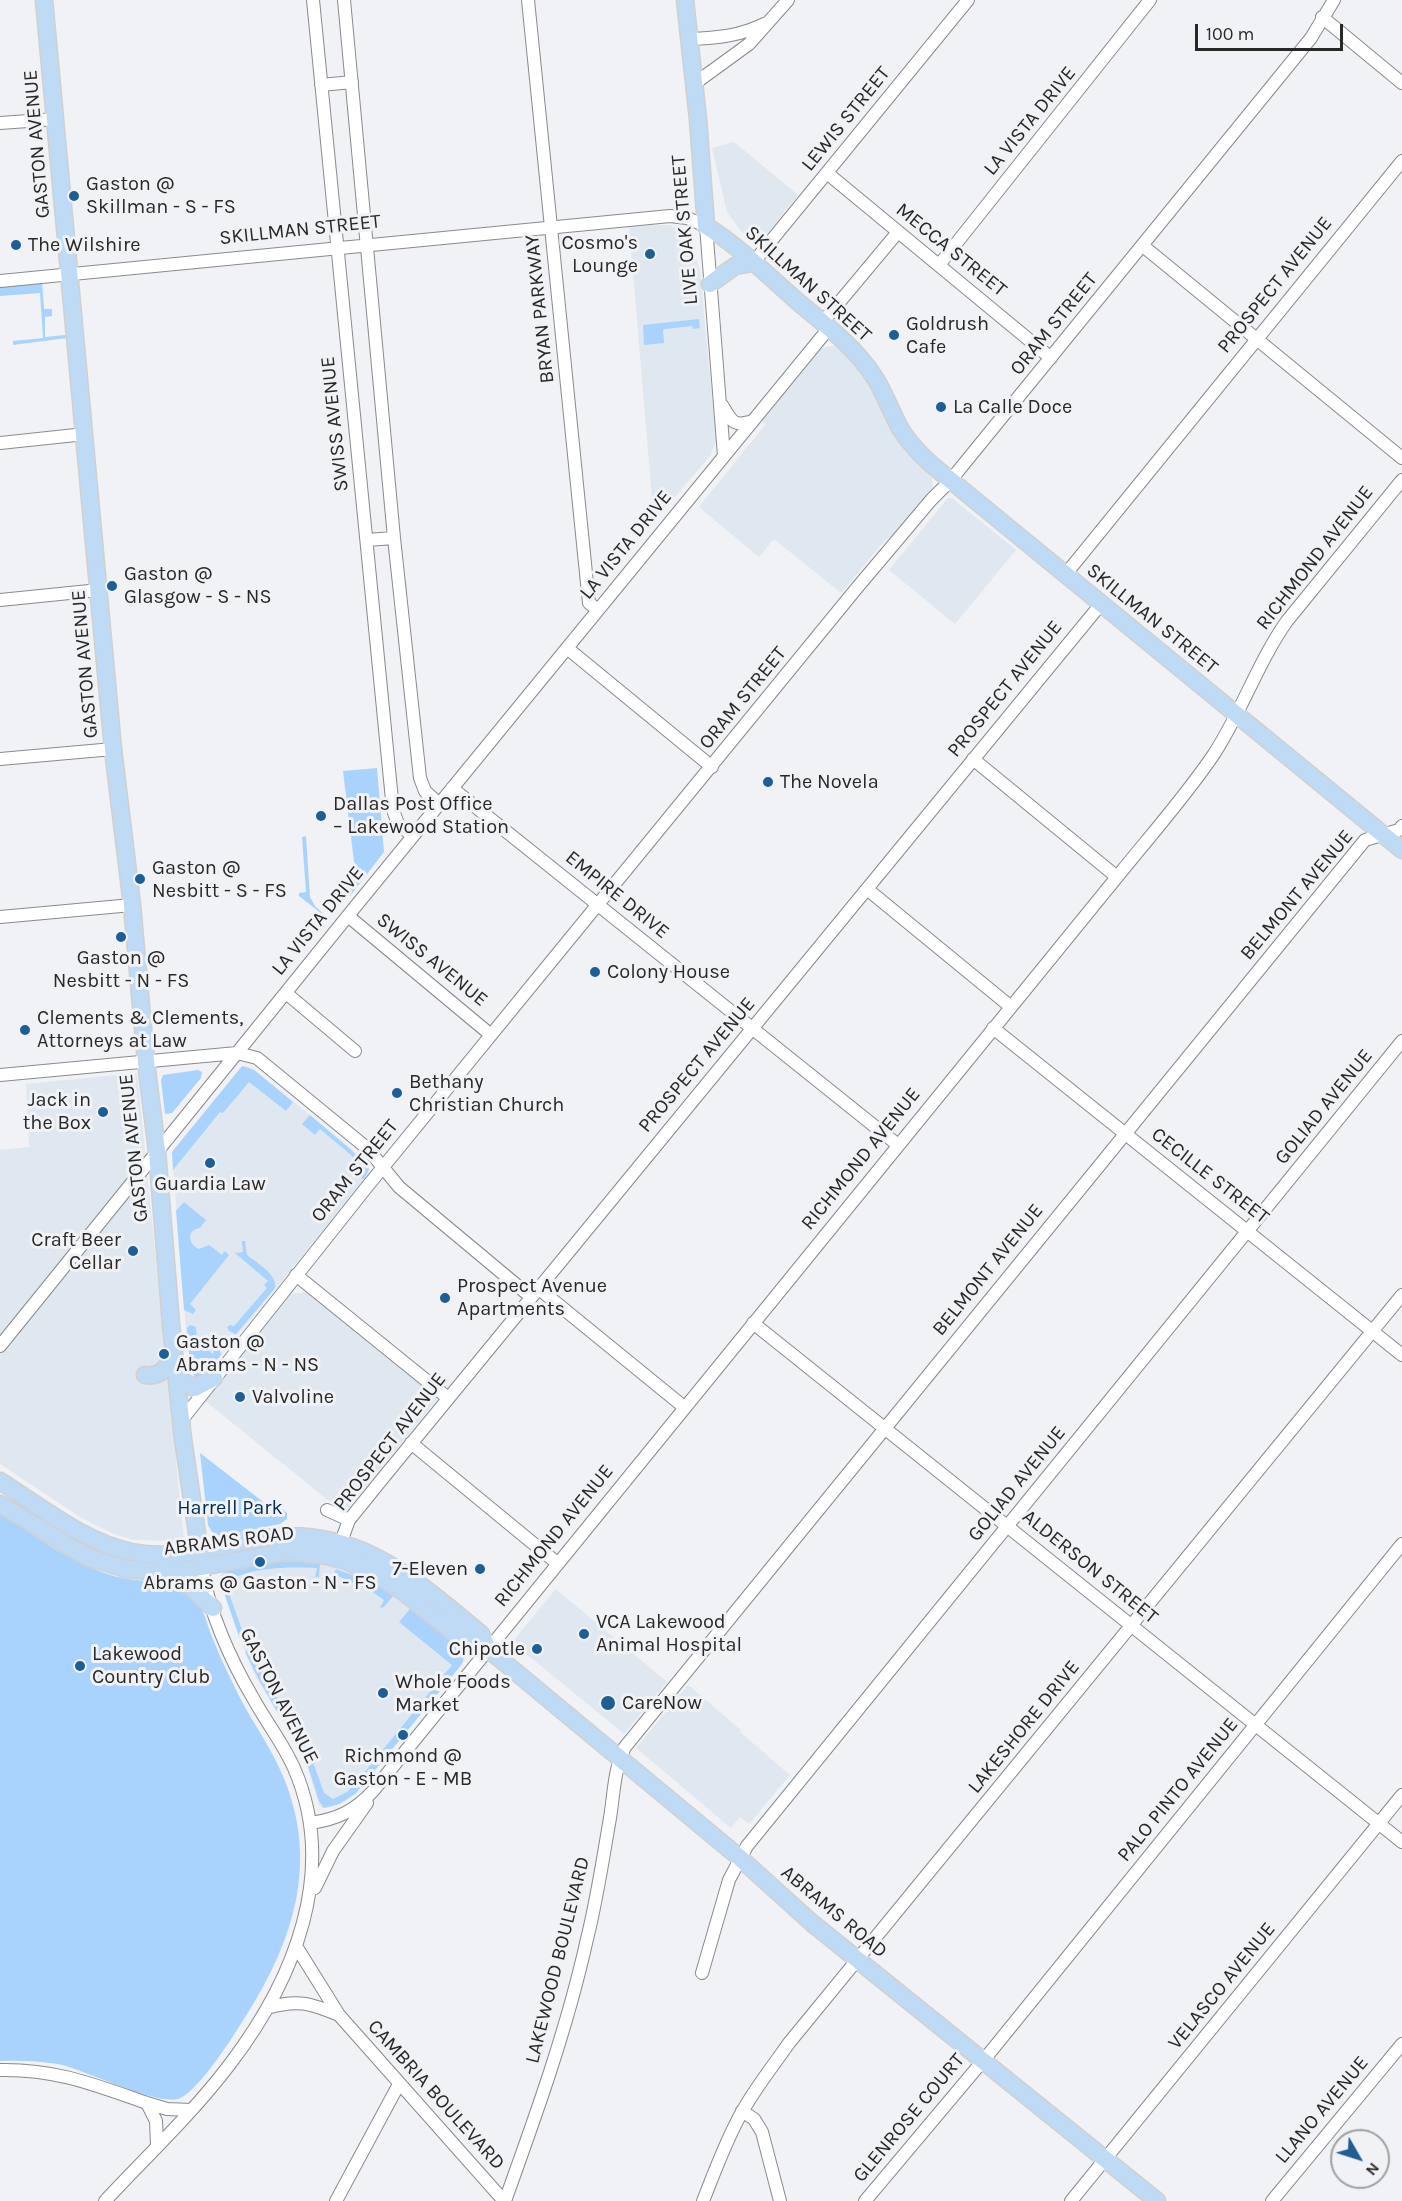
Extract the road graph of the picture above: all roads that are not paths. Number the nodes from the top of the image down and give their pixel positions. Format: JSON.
{"nodes":[{"id":1,"x":44,"y":0,"type":"edge"},
{"id":2,"x":313,"y":0,"type":"edge"},
{"id":3,"x":344,"y":0,"type":"edge"},
{"id":4,"x":528,"y":0,"type":"edge"},
{"id":5,"x":685,"y":0,"type":"edge"},
{"id":6,"x":788,"y":0,"type":"edge"},
{"id":7,"x":968,"y":0,"type":"edge"},
{"id":8,"x":1150,"y":0,"type":"edge"},
{"id":9,"x":1334,"y":0,"type":"edge"},
{"id":10,"x":1322,"y":17,"type":"junction"},
{"id":11,"x":771,"y":21,"type":"junction"},
{"id":12,"x":689,"y":39,"type":"junction"},
{"id":13,"x":352,"y":82,"type":"junction"},
{"id":14,"x":1402,"y":82,"type":"edge"},
{"id":15,"x":694,"y":84,"type":"junction"},
{"id":16,"x":321,"y":85,"type":"junction"},
{"id":17,"x":56,"y":119,"type":"junction"},
{"id":18,"x":0,"y":123,"type":"edge"},
{"id":19,"x":1402,"y":160,"type":"edge"},
{"id":20,"x":827,"y":173,"type":"junction"},
{"id":21,"x":706,"y":226,"type":"junction"},
{"id":22,"x":552,"y":228,"type":"junction"},
{"id":23,"x":898,"y":232,"type":"junction"},
{"id":24,"x":368,"y":244,"type":"junction"},
{"id":25,"x":1143,"y":246,"type":"junction"},
{"id":26,"x":336,"y":248,"type":"junction"},
{"id":27,"x":753,"y":263,"type":"junction"},
{"id":28,"x":939,"y":265,"type":"junction"},
{"id":29,"x":70,"y":275,"type":"junction"},
{"id":30,"x":0,"y":281,"type":"edge"},
{"id":31,"x":710,"y":284,"type":"junction"},
{"id":32,"x":825,"y":326,"type":"junction"},
{"id":33,"x":1257,"y":339,"type":"junction"},
{"id":34,"x":1051,"y":358,"type":"junction"},
{"id":35,"x":721,"y":403,"type":"junction"},
{"id":36,"x":753,"y":421,"type":"junction"},
{"id":37,"x":85,"y":434,"type":"junction"},
{"id":38,"x":0,"y":443,"type":"edge"},
{"id":39,"x":724,"y":456,"type":"junction"},
{"id":40,"x":1402,"y":458,"type":"edge"},
{"id":41,"x":1402,"y":480,"type":"edge"},
{"id":42,"x":950,"y":481,"type":"junction"},
{"id":43,"x":394,"y":538,"type":"junction"},
{"id":44,"x":366,"y":540,"type":"junction"},
{"id":45,"x":1065,"y":574,"type":"junction"},
{"id":46,"x":99,"y":590,"type":"junction"},
{"id":47,"x":0,"y":600,"type":"edge"},
{"id":48,"x":1101,"y":604,"type":"junction"},
{"id":49,"x":598,"y":610,"type":"junction"},
{"id":50,"x":567,"y":648,"type":"junction"},
{"id":51,"x":1237,"y":716,"type":"junction"},
{"id":52,"x":114,"y":749,"type":"junction"},
{"id":53,"x":0,"y":759,"type":"edge"},
{"id":54,"x":973,"y":759,"type":"junction"},
{"id":55,"x":711,"y":767,"type":"junction"},
{"id":56,"x":452,"y":788,"type":"junction"},
{"id":57,"x":439,"y":804,"type":"junction"},
{"id":58,"x":1402,"y":826,"type":"edge"},
{"id":59,"x":1383,"y":834,"type":"junction"},
{"id":60,"x":413,"y":836,"type":"junction"},
{"id":61,"x":1402,"y":850,"type":"edge"},
{"id":62,"x":1117,"y":877,"type":"junction"},
{"id":63,"x":867,"y":889,"type":"junction"},
{"id":64,"x":132,"y":905,"type":"junction"},
{"id":65,"x":598,"y":905,"type":"junction"},
{"id":66,"x":348,"y":916,"type":"junction"},
{"id":67,"x":0,"y":917,"type":"edge"},
{"id":68,"x":286,"y":993,"type":"junction"},
{"id":69,"x":1011,"y":1006,"type":"junction"},
{"id":70,"x":753,"y":1028,"type":"junction"},
{"id":71,"x":993,"y":1028,"type":"junction"},
{"id":72,"x":492,"y":1035,"type":"junction"},
{"id":73,"x":1402,"y":1041,"type":"edge"},
{"id":74,"x":355,"y":1051,"type":"dead end"},
{"id":75,"x":237,"y":1053,"type":"junction"},
{"id":76,"x":146,"y":1062,"type":"junction"},
{"id":77,"x":0,"y":1075,"type":"edge"},
{"id":78,"x":1125,"y":1133,"type":"junction"},
{"id":79,"x":898,"y":1145,"type":"junction"},
{"id":80,"x":158,"y":1151,"type":"junction"},
{"id":81,"x":383,"y":1167,"type":"junction"},
{"id":82,"x":1248,"y":1231,"type":"junction"},
{"id":83,"x":296,"y":1275,"type":"junction"},
{"id":84,"x":534,"y":1293,"type":"junction"},
{"id":85,"x":1402,"y":1295,"type":"edge"},
{"id":86,"x":753,"y":1323,"type":"junction"},
{"id":87,"x":1372,"y":1331,"type":"junction"},
{"id":88,"x":0,"y":1346,"type":"edge"},
{"id":89,"x":174,"y":1353,"type":"junction"},
{"id":90,"x":1402,"y":1355,"type":"edge"},
{"id":91,"x":145,"y":1375,"type":"dead end"},
{"id":92,"x":214,"y":1378,"type":"junction"},
{"id":93,"x":178,"y":1379,"type":"junction"},
{"id":94,"x":448,"y":1398,"type":"junction"},
{"id":95,"x":684,"y":1407,"type":"junction"},
{"id":96,"x":181,"y":1421,"type":"junction"},
{"id":97,"x":885,"y":1427,"type":"junction"},
{"id":98,"x":411,"y":1443,"type":"junction"},
{"id":99,"x":0,"y":1481,"type":"edge"},
{"id":100,"x":0,"y":1504,"type":"edge"},
{"id":101,"x":327,"y":1510,"type":"dead end"},
{"id":102,"x":52,"y":1514,"type":"junction"},
{"id":103,"x":349,"y":1520,"type":"junction"},
{"id":104,"x":1007,"y":1526,"type":"junction"},
{"id":105,"x":41,"y":1531,"type":"junction"},
{"id":106,"x":1402,"y":1544,"type":"edge"},
{"id":107,"x":338,"y":1550,"type":"junction"},
{"id":108,"x":201,"y":1559,"type":"junction"},
{"id":109,"x":558,"y":1563,"type":"junction"},
{"id":110,"x":158,"y":1571,"type":"junction"},
{"id":111,"x":213,"y":1608,"type":"junction"},
{"id":112,"x":1132,"y":1626,"type":"junction"},
{"id":113,"x":488,"y":1649,"type":"junction"},
{"id":114,"x":1255,"y":1725,"type":"junction"},
{"id":115,"x":619,"y":1758,"type":"junction"},
{"id":116,"x":373,"y":1791,"type":"junction"},
{"id":117,"x":1402,"y":1795,"type":"edge"},
{"id":118,"x":311,"y":1823,"type":"junction"},
{"id":119,"x":1379,"y":1823,"type":"junction"},
{"id":120,"x":1402,"y":1842,"type":"edge"},
{"id":121,"x":740,"y":1858,"type":"junction"},
{"id":122,"x":309,"y":1902,"type":"junction"},
{"id":123,"x":296,"y":1946,"type":"junction"},
{"id":124,"x":858,"y":1961,"type":"junction"},
{"id":125,"x":702,"y":1973,"type":"dead end"},
{"id":126,"x":267,"y":2008,"type":"junction"},
{"id":127,"x":339,"y":2014,"type":"junction"},
{"id":128,"x":1402,"y":2044,"type":"edge"},
{"id":129,"x":983,"y":2060,"type":"junction"},
{"id":130,"x":0,"y":2070,"type":"edge"},
{"id":131,"x":399,"y":2084,"type":"junction"},
{"id":132,"x":147,"y":2103,"type":"junction"},
{"id":133,"x":191,"y":2110,"type":"junction"},
{"id":134,"x":742,"y":2111,"type":"junction"},
{"id":135,"x":157,"y":2145,"type":"junction"},
{"id":136,"x":1106,"y":2160,"type":"junction"},
{"id":137,"x":105,"y":2201,"type":"edge"},
{"id":138,"x":336,"y":2201,"type":"edge"},
{"id":139,"x":505,"y":2201,"type":"edge"},
{"id":140,"x":703,"y":2201,"type":"edge"},
{"id":141,"x":780,"y":2201,"type":"edge"},
{"id":142,"x":866,"y":2201,"type":"edge"},
{"id":143,"x":1071,"y":2201,"type":"edge"},
{"id":144,"x":1157,"y":2201,"type":"edge"},
{"id":145,"x":1272,"y":2201,"type":"edge"}],
"edges":[{"from":1,"to":17,"type":"main road","name":"GASTON AVENUE"},
{"from":2,"to":16,"type":"street","name":"SWISS AVENUE"},
{"from":3,"to":13,"type":"street"},
{"from":4,"to":22,"type":"street","name":"BRYAN PARKWAY"},
{"from":5,"to":12,"type":"main road","name":"LIVE OAK STREET"},
{"from":6,"to":11,"type":"street"},
{"from":7,"to":20,"type":"street","name":"LEWIS STREET"},
{"from":8,"to":28,"type":"street","name":"LA VISTA DRIVE"},
{"from":9,"to":10,"type":"street","name":"ORAM STREET"},
{"from":10,"to":14,"type":"street"},
{"from":10,"to":25,"type":"street","name":"ORAM STREET"},
{"from":11,"to":12,"type":"street"},
{"from":11,"to":15,"type":"street"},
{"from":12,"to":15,"type":"main road","name":"LIVE OAK STREET"},
{"from":13,"to":16,"type":"street"},
{"from":13,"to":24,"type":"street"},
{"from":15,"to":21,"type":"main road","name":"LIVE OAK STREET"},
{"from":16,"to":26,"type":"street","name":"SWISS AVENUE"},
{"from":17,"to":18,"type":"street"},
{"from":17,"to":29,"type":"main road","name":"GASTON AVENUE"},
{"from":19,"to":33,"type":"street","name":"PROSPECT AVENUE"},
{"from":20,"to":23,"type":"street","name":"MECCA STREET"},
{"from":20,"to":27,"type":"street","name":"LEWIS STREET"},
{"from":21,"to":22,"type":"street","name":"SKILLMAN STREET"},
{"from":21,"to":27,"type":"main road","name":"SKILLMAN STREET"},
{"from":21,"to":31,"type":"street","name":"LIVE OAK STREET"},
{"from":22,"to":24,"type":"street","name":"SKILLMAN STREET"},
{"from":22,"to":49,"type":"street","name":"BRYAN PARKWAY"},
{"from":23,"to":28,"type":"street","name":"MECCA STREET"},
{"from":23,"to":32,"type":"street","name":"LA VISTA DRIVE"},
{"from":24,"to":26,"type":"street","name":"SKILLMAN STREET"},
{"from":24,"to":43,"type":"street"},
{"from":25,"to":33,"type":"street"},
{"from":25,"to":34,"type":"street","name":"ORAM STREET"},
{"from":26,"to":29,"type":"street","name":"SKILLMAN STREET"},
{"from":26,"to":44,"type":"street","name":"SWISS AVENUE"},
{"from":27,"to":31,"type":"main road"},
{"from":27,"to":32,"type":"main road","name":"SKILLMAN STREET"},
{"from":28,"to":34,"type":"street","name":"MECCA STREET"},
{"from":29,"to":30,"type":"street","name":"SKILLMAN STREET"},
{"from":29,"to":37,"type":"main road","name":"GASTON AVENUE"},
{"from":31,"to":35,"type":"street","name":"LIVE OAK STREET"},
{"from":32,"to":36,"type":"street","name":"LA VISTA DRIVE"},
{"from":32,"to":42,"type":"main road","name":"SKILLMAN STREET"},
{"from":33,"to":40,"type":"street"},
{"from":33,"to":45,"type":"street","name":"PROSPECT AVENUE"},
{"from":34,"to":42,"type":"street","name":"ORAM STREET"},
{"from":35,"to":36,"type":"street"},
{"from":35,"to":39,"type":"street","name":"LIVE OAK STREET"},
{"from":36,"to":39,"type":"street","name":"LA VISTA DRIVE"},
{"from":37,"to":38,"type":"street"},
{"from":37,"to":46,"type":"main road","name":"GASTON AVENUE"},
{"from":39,"to":49,"type":"street","name":"LA VISTA DRIVE"},
{"from":41,"to":51,"type":"street","name":"RICHMOND AVENUE"},
{"from":42,"to":45,"type":"main road","name":"SKILLMAN STREET"},
{"from":42,"to":55,"type":"street","name":"ORAM STREET"},
{"from":43,"to":44,"type":"street"},
{"from":43,"to":57,"type":"street"},
{"from":44,"to":60,"type":"street","name":"SWISS AVENUE"},
{"from":45,"to":48,"type":"main road","name":"SKILLMAN STREET"},
{"from":46,"to":47,"type":"street"},
{"from":46,"to":52,"type":"main road","name":"GASTON AVENUE"},
{"from":48,"to":51,"type":"main road","name":"SKILLMAN STREET"},
{"from":48,"to":54,"type":"street","name":"PROSPECT AVENUE"},
{"from":49,"to":50,"type":"street","name":"LA VISTA DRIVE"},
{"from":50,"to":55,"type":"street"},
{"from":50,"to":56,"type":"street","name":"LA VISTA DRIVE"},
{"from":51,"to":59,"type":"main road","name":"SKILLMAN STREET"},
{"from":51,"to":62,"type":"street","name":"RICHMOND AVENUE"},
{"from":52,"to":53,"type":"street"},
{"from":52,"to":64,"type":"main road","name":"GASTON AVENUE"},
{"from":54,"to":62,"type":"street"},
{"from":54,"to":63,"type":"street","name":"PROSPECT AVENUE"},
{"from":55,"to":65,"type":"street","name":"ORAM STREET"},
{"from":56,"to":57,"type":"street","name":"LA VISTA DRIVE"},
{"from":56,"to":65,"type":"street","name":"EMPIRE DRIVE"},
{"from":57,"to":60,"type":"street","name":"LA VISTA DRIVE"},
{"from":58,"to":59,"type":"street","name":"BELMONT AVENUE"},
{"from":59,"to":61,"type":"main road","name":"SKILLMAN STREET"},
{"from":59,"to":78,"type":"street","name":"BELMONT AVENUE"},
{"from":60,"to":66,"type":"street","name":"LA VISTA DRIVE"},
{"from":62,"to":69,"type":"street","name":"RICHMOND AVENUE"},
{"from":63,"to":69,"type":"street"},
{"from":63,"to":70,"type":"street","name":"PROSPECT AVENUE"},
{"from":64,"to":67,"type":"street"},
{"from":64,"to":76,"type":"main road","name":"GASTON AVENUE"},
{"from":65,"to":70,"type":"street","name":"EMPIRE DRIVE"},
{"from":65,"to":72,"type":"street","name":"ORAM STREET"},
{"from":66,"to":68,"type":"street","name":"LA VISTA DRIVE"},
{"from":66,"to":72,"type":"street","name":"SWISS AVENUE"},
{"from":68,"to":74,"type":"street"},
{"from":68,"to":75,"type":"street","name":"LA VISTA DRIVE"},
{"from":69,"to":71,"type":"street","name":"RICHMOND AVENUE"},
{"from":70,"to":79,"type":"street","name":"EMPIRE DRIVE"},
{"from":70,"to":84,"type":"street","name":"PROSPECT AVENUE"},
{"from":71,"to":78,"type":"street","name":"CECILLE STREET"},
{"from":71,"to":79,"type":"street","name":"RICHMOND AVENUE"},
{"from":72,"to":81,"type":"street","name":"ORAM STREET"},
{"from":73,"to":82,"type":"street","name":"GOLIAD AVENUE"},
{"from":75,"to":76,"type":"street"},
{"from":75,"to":80,"type":"street","name":"LA VISTA DRIVE"},
{"from":75,"to":81,"type":"street"},
{"from":76,"to":77,"type":"street"},
{"from":76,"to":80,"type":"main road","name":"GASTON AVENUE"},
{"from":78,"to":82,"type":"street","name":"CECILLE STREET"},
{"from":78,"to":97,"type":"street","name":"BELMONT AVENUE"},
{"from":79,"to":86,"type":"street","name":"RICHMOND AVENUE"},
{"from":80,"to":88,"type":"street","name":"LA VISTA DRIVE"},
{"from":80,"to":89,"type":"main road","name":"GASTON AVENUE"},
{"from":81,"to":83,"type":"street","name":"ORAM STREET"},
{"from":81,"to":84,"type":"street"},
{"from":82,"to":87,"type":"street","name":"CECILLE STREET"},
{"from":82,"to":104,"type":"street","name":"GOLIAD AVENUE"},
{"from":83,"to":92,"type":"street","name":"ORAM STREET"},
{"from":83,"to":94,"type":"street"},
{"from":84,"to":94,"type":"street","name":"PROSPECT AVENUE"},
{"from":84,"to":95,"type":"street"},
{"from":85,"to":87,"type":"street","name":"LAKESHORE DRIVE"},
{"from":86,"to":95,"type":"street","name":"RICHMOND AVENUE"},
{"from":86,"to":97,"type":"street","name":"ALDERSON STREET"},
{"from":87,"to":90,"type":"street","name":"CECILLE STREET"},
{"from":87,"to":112,"type":"street","name":"LAKESHORE DRIVE"},
{"from":89,"to":91,"type":"main road"},
{"from":89,"to":93,"type":"main road","name":"GASTON AVENUE"},
{"from":92,"to":93,"type":"main road"},
{"from":92,"to":96,"type":"street","name":"ORAM STREET"},
{"from":93,"to":96,"type":"main road","name":"GASTON AVENUE"},
{"from":94,"to":98,"type":"street","name":"PROSPECT AVENUE"},
{"from":95,"to":109,"type":"street","name":"RICHMOND AVENUE"},
{"from":96,"to":108,"type":"main road","name":"GASTON AVENUE"},
{"from":97,"to":104,"type":"street","name":"ALDERSON STREET"},
{"from":97,"to":115,"type":"street","name":"BELMONT AVENUE"},
{"from":98,"to":103,"type":"street","name":"PROSPECT AVENUE"},
{"from":98,"to":109,"type":"street"},
{"from":99,"to":102,"type":"main road","name":"ABRAMS ROAD"},
{"from":100,"to":105,"type":"main road","name":"ABRAMS ROAD"},
{"from":101,"to":103,"type":"street"},
{"from":102,"to":105,"type":"main road"},
{"from":102,"to":108,"type":"main road","name":"ABRAMS ROAD"},
{"from":103,"to":107,"type":"street","name":"PROSPECT AVENUE"},
{"from":104,"to":112,"type":"street","name":"ALDERSON STREET"},
{"from":104,"to":121,"type":"street","name":"GOLIAD AVENUE"},
{"from":105,"to":110,"type":"main road","name":"ABRAMS ROAD"},
{"from":106,"to":114,"type":"street","name":"PALO PINTO AVENUE"},
{"from":107,"to":108,"type":"main road","name":"ABRAMS ROAD"},
{"from":107,"to":113,"type":"main road","name":"ABRAMS ROAD"},
{"from":108,"to":110,"type":"main road","name":"ABRAMS ROAD"},
{"from":108,"to":111,"type":"street","name":"GASTON AVENUE"},
{"from":109,"to":113,"type":"street","name":"RICHMOND AVENUE"},
{"from":110,"to":111,"type":"main road"},
{"from":111,"to":118,"type":"street","name":"GASTON AVENUE"},
{"from":112,"to":114,"type":"street","name":"ALDERSON STREET"},
{"from":112,"to":124,"type":"street","name":"LAKESHORE DRIVE"},
{"from":113,"to":115,"type":"main road","name":"ABRAMS ROAD"},
{"from":113,"to":116,"type":"street","name":"RICHMOND AVENUE"},
{"from":114,"to":119,"type":"street","name":"ALDERSON STREET"},
{"from":114,"to":129,"type":"street","name":"PALO PINTO AVENUE"},
{"from":115,"to":121,"type":"main road","name":"ABRAMS ROAD"},
{"from":115,"to":139,"type":"street","name":"LAKEWOOD BOULEVARD"},
{"from":116,"to":118,"type":"street","name":"RICHMOND AVENUE"},
{"from":116,"to":122,"type":"street"},
{"from":117,"to":119,"type":"street","name":"VELASCO AVENUE"},
{"from":118,"to":122,"type":"street","name":"GASTON AVENUE"},
{"from":119,"to":120,"type":"street","name":"ALDERSON STREET"},
{"from":119,"to":136,"type":"street","name":"VELASCO AVENUE"},
{"from":121,"to":124,"type":"main road","name":"ABRAMS ROAD"},
{"from":121,"to":125,"type":"street","name":"GOLIAD AVENUE"},
{"from":122,"to":123,"type":"street","name":"GASTON AVENUE"},
{"from":123,"to":126,"type":"street","name":"GASTON AVENUE"},
{"from":123,"to":127,"type":"street","name":"CAMBRIA BOULEVARD"},
{"from":124,"to":129,"type":"main road","name":"ABRAMS ROAD"},
{"from":124,"to":134,"type":"street","name":"LAKESHORE DRIVE"},
{"from":126,"to":127,"type":"street","name":"CAMBRIA BOULEVARD"},
{"from":126,"to":133,"type":"street","name":"GASTON AVENUE"},
{"from":127,"to":131,"type":"street","name":"CAMBRIA BOULEVARD"},
{"from":128,"to":145,"type":"street","name":"LLANO AVENUE"},
{"from":129,"to":136,"type":"main road","name":"ABRAMS ROAD"},
{"from":129,"to":142,"type":"street","name":"GLENROSE COURT"},
{"from":130,"to":132,"type":"street"},
{"from":131,"to":138,"type":"street"},
{"from":131,"to":139,"type":"street","name":"CAMBRIA BOULEVARD"},
{"from":132,"to":133,"type":"street"},
{"from":132,"to":135,"type":"street"},
{"from":133,"to":135,"type":"street","name":"GASTON AVENUE"},
{"from":134,"to":140,"type":"street","name":"LAKESHORE DRIVE"},
{"from":134,"to":141,"type":"street"},
{"from":135,"to":137,"type":"street","name":"GASTON AVENUE"},
{"from":136,"to":143,"type":"street","name":"VELASCO AVENUE"},
{"from":136,"to":144,"type":"main road","name":"ABRAMS ROAD"}]}
